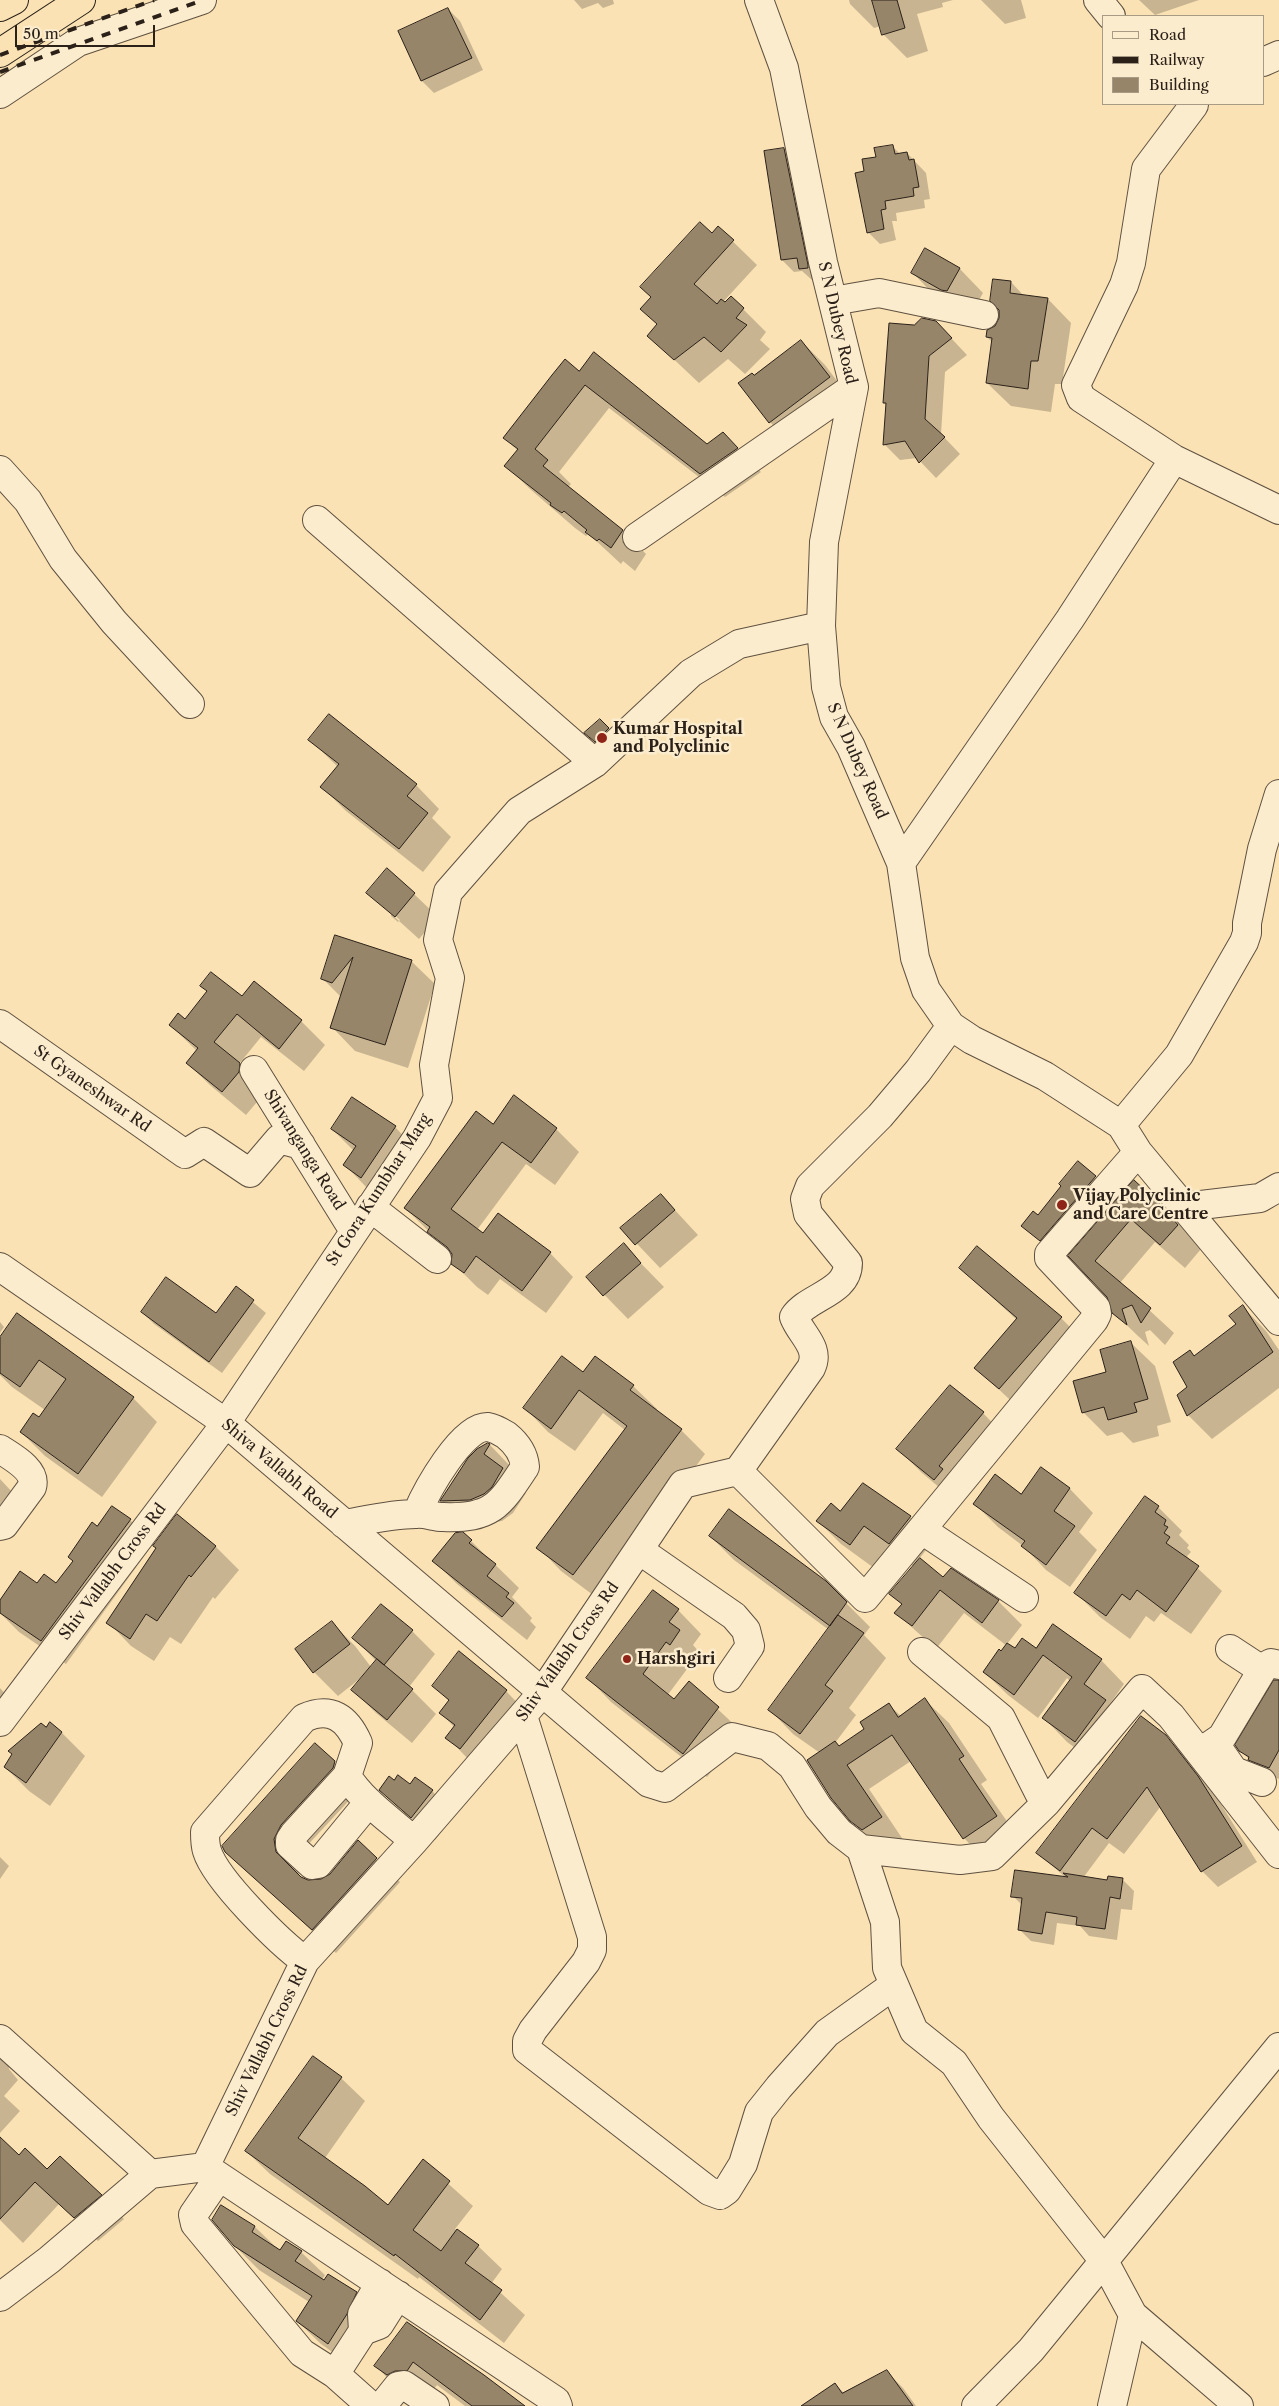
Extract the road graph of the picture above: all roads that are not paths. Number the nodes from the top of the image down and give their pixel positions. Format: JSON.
{"nodes":[{"id":1,"x":14,"y":0,"type":"edge"},
{"id":2,"x":81,"y":0,"type":"edge"},
{"id":3,"x":202,"y":0,"type":"edge"},
{"id":4,"x":759,"y":0,"type":"edge"},
{"id":5,"x":1098,"y":0,"type":"edge"},
{"id":6,"x":0,"y":7,"type":"edge"},
{"id":7,"x":1109,"y":15,"type":"edge"},
{"id":8,"x":0,"y":53,"type":"edge"},
{"id":9,"x":1279,"y":55,"type":"edge"},
{"id":10,"x":1264,"y":62,"type":"edge"},
{"id":11,"x":0,"y":94,"type":"edge"},
{"id":12,"x":1193,"y":105,"type":"edge"},
{"id":13,"x":833,"y":301,"type":"junction"},
{"id":14,"x":984,"y":315,"type":"dead end"},
{"id":15,"x":854,"y":387,"type":"junction"},
{"id":16,"x":1174,"y":458,"type":"junction"},
{"id":17,"x":0,"y":470,"type":"edge"},
{"id":18,"x":1279,"y":510,"type":"edge"},
{"id":19,"x":317,"y":520,"type":"dead end"},
{"id":20,"x":637,"y":537,"type":"dead end"},
{"id":21,"x":821,"y":626,"type":"junction"},
{"id":22,"x":190,"y":704,"type":"dead end"},
{"id":23,"x":595,"y":763,"type":"junction"},
{"id":24,"x":1279,"y":794,"type":"edge"},
{"id":25,"x":901,"y":863,"type":"junction"},
{"id":26,"x":0,"y":1024,"type":"edge"},
{"id":27,"x":951,"y":1026,"type":"junction"},
{"id":28,"x":254,"y":1070,"type":"dead end"},
{"id":29,"x":1121,"y":1125,"type":"junction"},
{"id":30,"x":301,"y":1145,"type":"junction"},
{"id":31,"x":1138,"y":1152,"type":"junction"},
{"id":32,"x":1270,"y":1192,"type":"edge"},
{"id":33,"x":370,"y":1208,"type":"junction"},
{"id":34,"x":1184,"y":1208,"type":"junction"},
{"id":35,"x":354,"y":1231,"type":"junction"},
{"id":36,"x":437,"y":1259,"type":"dead end"},
{"id":37,"x":0,"y":1267,"type":"edge"},
{"id":38,"x":1279,"y":1321,"type":"edge"},
{"id":39,"x":226,"y":1423,"type":"junction"},
{"id":40,"x":0,"y":1448,"type":"edge"},
{"id":41,"x":738,"y":1471,"type":"junction"},
{"id":42,"x":417,"y":1513,"type":"dead end"},
{"id":43,"x":344,"y":1524,"type":"junction"},
{"id":44,"x":0,"y":1526,"type":"edge"},
{"id":45,"x":922,"y":1530,"type":"junction"},
{"id":46,"x":639,"y":1550,"type":"junction"},
{"id":47,"x":1024,"y":1598,"type":"dead end"},
{"id":48,"x":1230,"y":1649,"type":"dead end"},
{"id":49,"x":922,"y":1652,"type":"dead end"},
{"id":50,"x":1271,"y":1668,"type":"edge"},
{"id":51,"x":728,"y":1678,"type":"dead end"},
{"id":52,"x":542,"y":1693,"type":"junction"},
{"id":53,"x":524,"y":1716,"type":"junction"},
{"id":54,"x":0,"y":1722,"type":"edge"},
{"id":55,"x":1207,"y":1746,"type":"junction"},
{"id":56,"x":347,"y":1776,"type":"junction"},
{"id":57,"x":1262,"y":1782,"type":"dead end"},
{"id":58,"x":370,"y":1802,"type":"junction"},
{"id":59,"x":1046,"y":1803,"type":"junction"},
{"id":60,"x":414,"y":1841,"type":"junction"},
{"id":61,"x":1277,"y":1844,"type":"edge"},
{"id":62,"x":861,"y":1848,"type":"junction"},
{"id":63,"x":305,"y":1961,"type":"junction"},
{"id":64,"x":894,"y":1985,"type":"junction"},
{"id":65,"x":0,"y":2039,"type":"edge"},
{"id":66,"x":1279,"y":2047,"type":"edge"},
{"id":67,"x":212,"y":2172,"type":"junction"},
{"id":68,"x":150,"y":2174,"type":"junction"},
{"id":69,"x":1104,"y":2261,"type":"junction"},
{"id":70,"x":389,"y":2289,"type":"junction"},
{"id":71,"x":0,"y":2297,"type":"edge"},
{"id":72,"x":1133,"y":2315,"type":"junction"},
{"id":73,"x":335,"y":2374,"type":"junction"},
{"id":74,"x":371,"y":2406,"type":"edge"},
{"id":75,"x":382,"y":2406,"type":"edge"},
{"id":76,"x":434,"y":2406,"type":"edge"},
{"id":77,"x":558,"y":2406,"type":"edge"},
{"id":78,"x":976,"y":2406,"type":"edge"},
{"id":79,"x":1112,"y":2406,"type":"edge"},
{"id":80,"x":1239,"y":2406,"type":"edge"}],
"edges":[{"from":1,"to":6,"type":"highway"},
{"from":2,"to":8,"type":"highway"},
{"from":3,"to":11,"type":"street"},
{"from":4,"to":13,"type":"street","name":"S N Dubey Road"},
{"from":5,"to":7,"type":"street"},
{"from":9,"to":10,"type":"street"},
{"from":12,"to":16,"type":"street"},
{"from":13,"to":14,"type":"street"},
{"from":13,"to":15,"type":"street","name":"S N Dubey Road"},
{"from":15,"to":20,"type":"street"},
{"from":15,"to":21,"type":"street","name":"S N Dubey Road"},
{"from":16,"to":18,"type":"street"},
{"from":16,"to":25,"type":"street"},
{"from":17,"to":22,"type":"street"},
{"from":19,"to":23,"type":"street"},
{"from":21,"to":23,"type":"street","name":"St Gora Kumbhar Marg"},
{"from":21,"to":25,"type":"street","name":"S N Dubey Road"},
{"from":23,"to":33,"type":"street","name":"St Gora Kumbhar Marg"},
{"from":24,"to":29,"type":"street"},
{"from":25,"to":27,"type":"street","name":"S N Dubey Road"},
{"from":26,"to":30,"type":"street","name":"St Gyaneshwar Rd"},
{"from":27,"to":29,"type":"street","name":"S N Dubey Road"},
{"from":27,"to":41,"type":"street"},
{"from":28,"to":30,"type":"street","name":"Shivanganga Road"},
{"from":29,"to":31,"type":"street","name":"S N Dubey Road"},
{"from":30,"to":35,"type":"street","name":"Shivanganga Road"},
{"from":31,"to":34,"type":"street","name":"S N Dubey Road"},
{"from":31,"to":45,"type":"street"},
{"from":32,"to":34,"type":"street"},
{"from":33,"to":35,"type":"street","name":"St Gora Kumbhar Marg"},
{"from":33,"to":36,"type":"street"},
{"from":34,"to":38,"type":"street","name":"S N Dubey Road"},
{"from":35,"to":39,"type":"street","name":"St Gora Kumbhar Marg"},
{"from":37,"to":39,"type":"street","name":"Shiva Vallabh Road"},
{"from":39,"to":43,"type":"street","name":"Shiva Vallabh Road"},
{"from":39,"to":54,"type":"street","name":"Shiv Vallabh Cross Rd"},
{"from":40,"to":44,"type":"street"},
{"from":41,"to":45,"type":"street"},
{"from":41,"to":46,"type":"street","name":"Shiv Vallabh Cross Rd"},
{"from":42,"to":43,"type":"street"},
{"from":43,"to":52,"type":"street","name":"Shiva Vallabh Road"},
{"from":45,"to":47,"type":"street"},
{"from":46,"to":51,"type":"street"},
{"from":46,"to":52,"type":"street","name":"Shiv Vallabh Cross Rd"},
{"from":48,"to":50,"type":"street"},
{"from":49,"to":59,"type":"street"},
{"from":50,"to":55,"type":"street"},
{"from":52,"to":53,"type":"street","name":"Shiv Vallabh Cross Rd"},
{"from":52,"to":62,"type":"street","name":"Shiva Vallabh Road"},
{"from":53,"to":60,"type":"street","name":"Shiv Vallabh Cross Rd"},
{"from":53,"to":64,"type":"street"},
{"from":55,"to":57,"type":"street"},
{"from":55,"to":59,"type":"street"},
{"from":55,"to":61,"type":"street"},
{"from":56,"to":58,"type":"street"},
{"from":56,"to":58,"type":"street"},
{"from":56,"to":63,"type":"street"},
{"from":58,"to":60,"type":"street"},
{"from":59,"to":62,"type":"street"},
{"from":60,"to":63,"type":"street","name":"Shiv Vallabh Cross Rd"},
{"from":62,"to":64,"type":"street"},
{"from":63,"to":67,"type":"street","name":"Shiv Vallabh Cross Rd"},
{"from":64,"to":69,"type":"street"},
{"from":65,"to":68,"type":"street"},
{"from":66,"to":69,"type":"street"},
{"from":67,"to":68,"type":"street"},
{"from":67,"to":70,"type":"street"},
{"from":67,"to":73,"type":"street","name":"Shiv Vallabh Cross Rd"},
{"from":68,"to":71,"type":"street"},
{"from":69,"to":72,"type":"street"},
{"from":69,"to":78,"type":"street"},
{"from":70,"to":73,"type":"street"},
{"from":70,"to":77,"type":"street"},
{"from":72,"to":79,"type":"street"},
{"from":72,"to":80,"type":"street"},
{"from":73,"to":74,"type":"street","name":"Shiv Vallabh Cross Rd"},
{"from":75,"to":76,"type":"street"}]}
